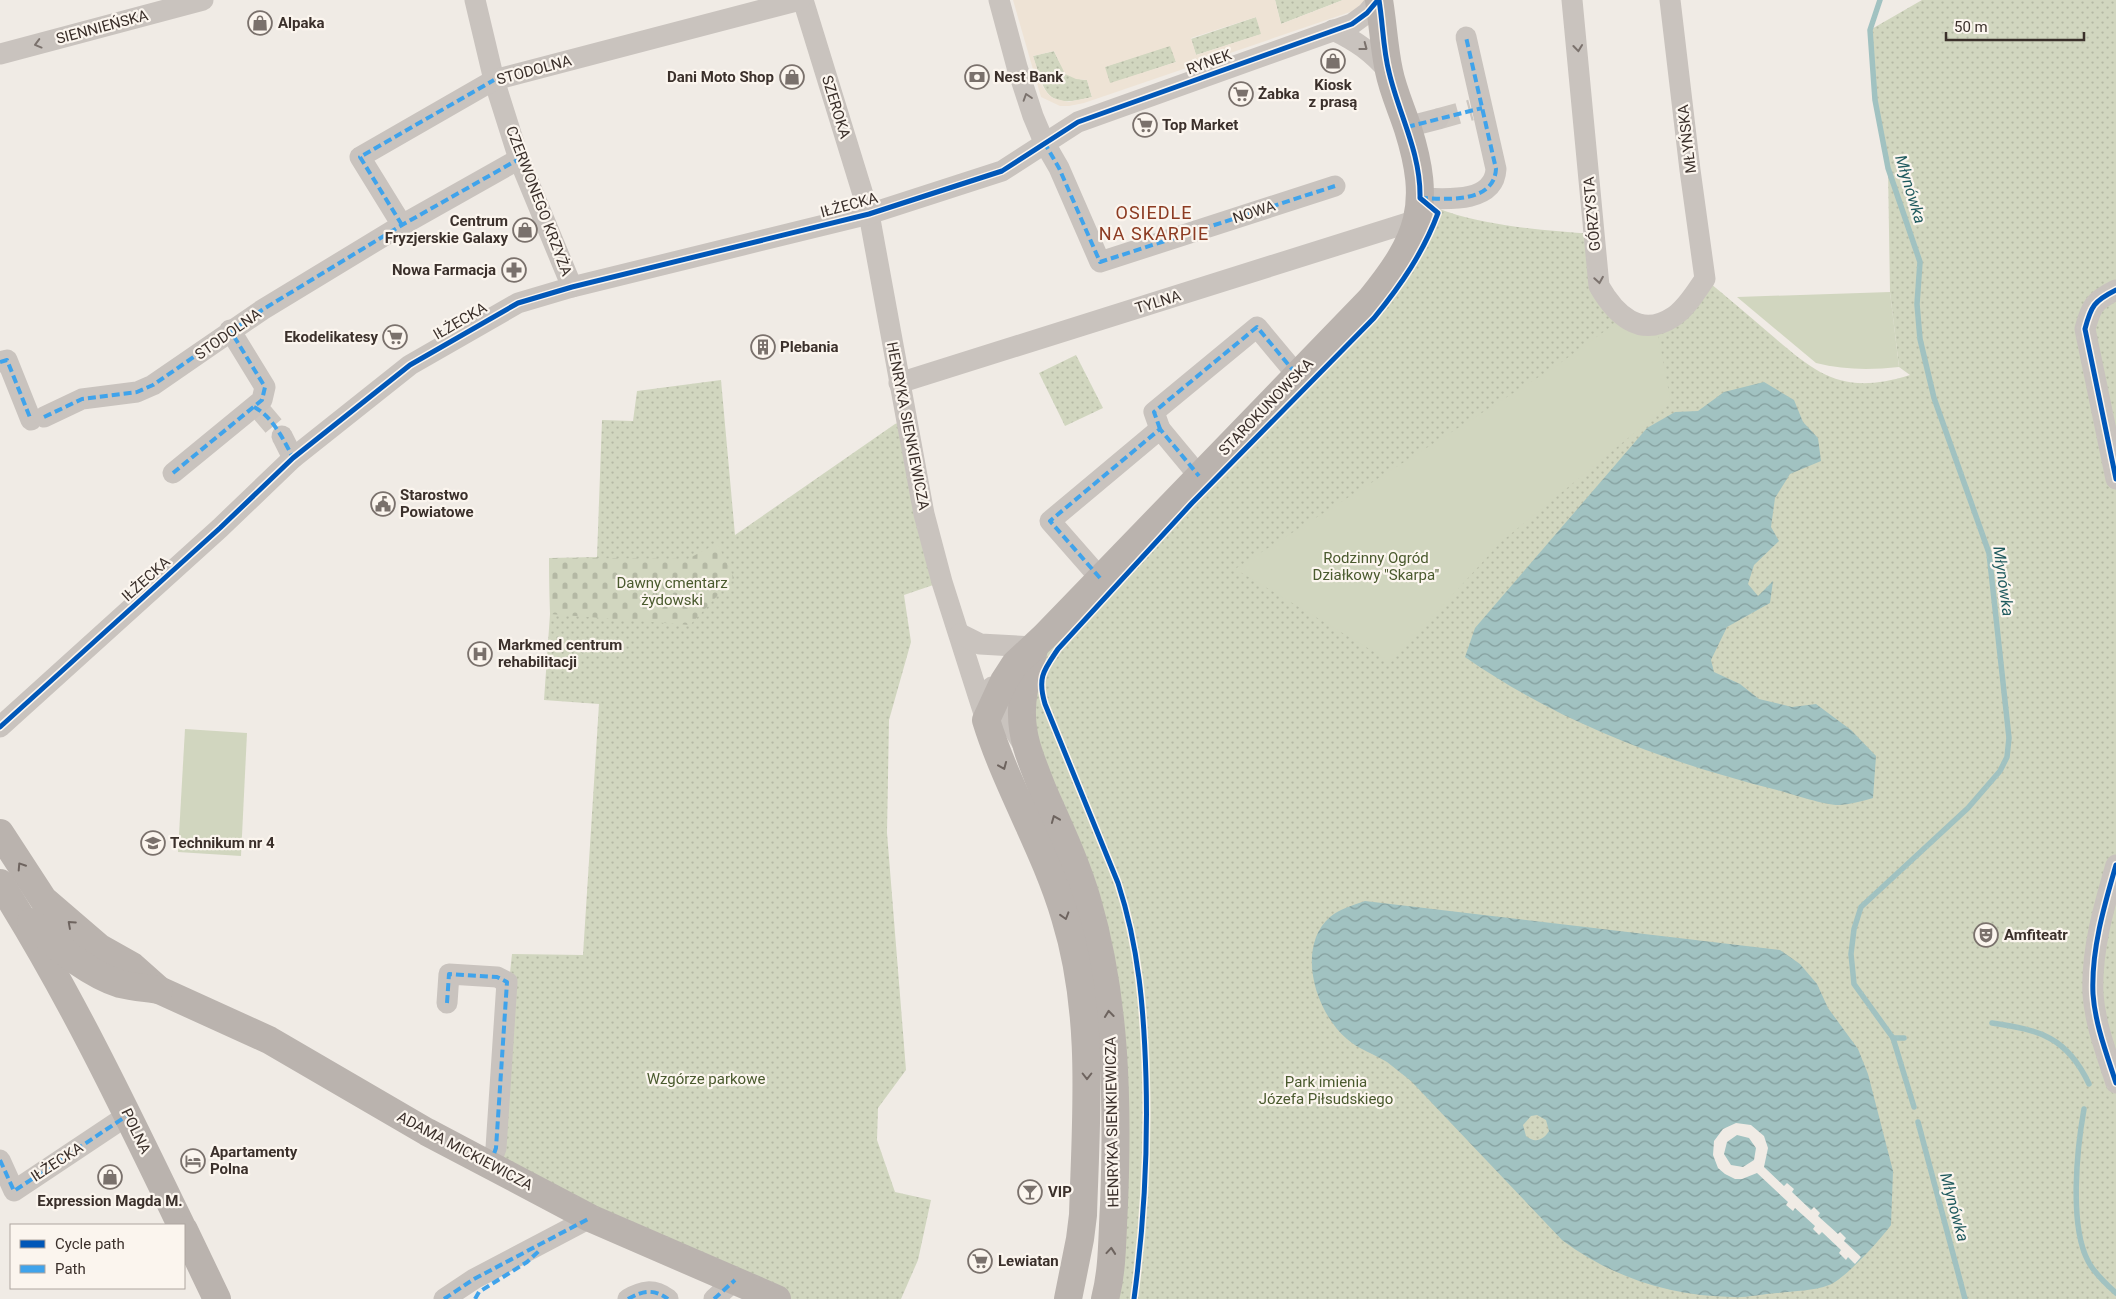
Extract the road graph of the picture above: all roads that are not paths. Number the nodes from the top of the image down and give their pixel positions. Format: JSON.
{"nodes":[{"id":1,"x":203,"y":0,"type":"edge"},
{"id":2,"x":475,"y":0,"type":"edge"},
{"id":3,"x":802,"y":0,"type":"edge"},
{"id":4,"x":999,"y":0,"type":"edge"},
{"id":5,"x":1378,"y":0,"type":"edge"},
{"id":6,"x":1572,"y":0,"type":"edge"},
{"id":7,"x":1670,"y":0,"type":"edge"},
{"id":8,"x":1333,"y":30,"type":"junction"},
{"id":9,"x":1384,"y":30,"type":"joint"},
{"id":10,"x":1466,"y":37,"type":"dead end"},
{"id":11,"x":0,"y":54,"type":"edge"},
{"id":12,"x":1389,"y":72,"type":"junction"},
{"id":13,"x":494,"y":80,"type":"junction"},
{"id":14,"x":1438,"y":119,"type":"tunnel mouth"},
{"id":15,"x":1407,"y":127,"type":"junction"},
{"id":16,"x":1044,"y":142,"type":"junction"},
{"id":17,"x":519,"y":159,"type":"junction"},
{"id":18,"x":1335,"y":186,"type":"dead end"},
{"id":19,"x":1419,"y":209,"type":"junction"},
{"id":20,"x":869,"y":214,"type":"junction"},
{"id":21,"x":402,"y":225,"type":"junction"},
{"id":22,"x":1705,"y":278,"type":"joint"},
{"id":23,"x":572,"y":287,"type":"junction"},
{"id":24,"x":2116,"y":290,"type":"edge"},
{"id":25,"x":230,"y":330,"type":"junction"},
{"id":26,"x":0,"y":362,"type":"edge"},
{"id":27,"x":1297,"y":375,"type":"junction"},
{"id":28,"x":900,"y":383,"type":"junction"},
{"id":29,"x":1160,"y":429,"type":"junction"},
{"id":30,"x":282,"y":436,"type":"tunnel mouth"},
{"id":31,"x":293,"y":458,"type":"junction"},
{"id":32,"x":174,"y":473,"type":"dead end"},
{"id":33,"x":1199,"y":476,"type":"junction"},
{"id":34,"x":2116,"y":479,"type":"edge"},
{"id":35,"x":1100,"y":578,"type":"junction"},
{"id":36,"x":960,"y":634,"type":"junction"},
{"id":37,"x":1034,"y":647,"type":"junction"},
{"id":38,"x":992,"y":709,"type":"junction"},
{"id":39,"x":0,"y":727,"type":"edge"},
{"id":40,"x":1027,"y":750,"type":"junction"},
{"id":41,"x":0,"y":833,"type":"edge"},
{"id":42,"x":2116,"y":865,"type":"edge"},
{"id":43,"x":0,"y":883,"type":"edge"},
{"id":44,"x":16,"y":908,"type":"junction"},
{"id":45,"x":93,"y":962,"type":"junction"},
{"id":46,"x":65,"y":996,"type":"junction"},
{"id":47,"x":447,"y":1003,"type":"dead end"},
{"id":48,"x":87,"y":1037,"type":"junction"},
{"id":49,"x":2116,"y":1083,"type":"edge"},
{"id":50,"x":128,"y":1115,"type":"junction"},
{"id":51,"x":0,"y":1160,"type":"edge"},
{"id":52,"x":490,"y":1165,"type":"junction"},
{"id":53,"x":590,"y":1218,"type":"junction"},
{"id":54,"x":182,"y":1224,"type":"edge"},
{"id":55,"x":185,"y":1232,"type":"edge"},
{"id":56,"x":547,"y":1243,"type":"junction"},
{"id":57,"x":734,"y":1280,"type":"junction"},
{"id":58,"x":217,"y":1299,"type":"edge"},
{"id":59,"x":444,"y":1299,"type":"edge"},
{"id":60,"x":475,"y":1299,"type":"edge"},
{"id":61,"x":628,"y":1299,"type":"edge"},
{"id":62,"x":668,"y":1299,"type":"edge"},
{"id":63,"x":714,"y":1299,"type":"edge"},
{"id":64,"x":777,"y":1299,"type":"edge"},
{"id":65,"x":1068,"y":1299,"type":"edge"},
{"id":66,"x":1105,"y":1299,"type":"edge"}],
"edges":[{"from":1,"to":11,"type":"street","name":"SIENNIEŃSKA","one_way":true},
{"from":2,"to":13,"type":"street","name":"CZERWONEGO KRZYŻA"},
{"from":3,"to":13,"type":"street","name":"STODOLNA"},
{"from":3,"to":20,"type":"street","name":"SZEROKA"},
{"from":16,"to":4,"type":"street","one_way":true},
{"from":5,"to":8,"type":"street","name":"RYNEK"},
{"from":5,"to":9,"type":"street","name":"RYNEK"},
{"from":6,"to":22,"type":"street","name":"GÓRZYSTA","one_way":true},
{"from":7,"to":22,"type":"street","name":"MŁYŃSKA"},
{"from":8,"to":12,"type":"street","one_way":true},
{"from":8,"to":16,"type":"street","name":"RYNEK"},
{"from":9,"to":12,"type":"street","name":"STAROKUNOWSKA"},
{"from":10,"to":19,"type":"street","name":"TYLNA"},
{"from":12,"to":15,"type":"street","name":"STAROKUNOWSKA"},
{"from":13,"to":17,"type":"street","name":"CZERWONEGO KRZYŻA"},
{"from":13,"to":21,"type":"street","name":"STODOLNA"},
{"from":14,"to":15,"type":"street"},
{"from":15,"to":19,"type":"street","name":"STAROKUNOWSKA"},
{"from":16,"to":18,"type":"street","name":"NOWA"},
{"from":16,"to":20,"type":"street","name":"IŁŻECKA"},
{"from":17,"to":21,"type":"street","name":"STODOLNA"},
{"from":17,"to":23,"type":"street","name":"CZERWONEGO KRZYŻA"},
{"from":19,"to":27,"type":"street","name":"STAROKUNOWSKA"},
{"from":19,"to":28,"type":"street","name":"TYLNA"},
{"from":20,"to":23,"type":"street","name":"IŁŻECKA"},
{"from":20,"to":28,"type":"street","name":"HENRYKA SIENKIEWICZA"},
{"from":21,"to":25,"type":"street","name":"STODOLNA"},
{"from":23,"to":31,"type":"street","name":"IŁŻECKA"},
{"from":24,"to":34,"type":"street"},
{"from":25,"to":26,"type":"street","name":"STODOLNA"},
{"from":25,"to":32,"type":"street"},
{"from":27,"to":29,"type":"street"},
{"from":27,"to":33,"type":"street","name":"STAROKUNOWSKA"},
{"from":28,"to":36,"type":"street","name":"HENRYKA SIENKIEWICZA"},
{"from":29,"to":33,"type":"street"},
{"from":29,"to":35,"type":"street"},
{"from":30,"to":31,"type":"street"},
{"from":31,"to":39,"type":"street","name":"IŁŻECKA"},
{"from":33,"to":35,"type":"street","name":"STAROKUNOWSKA"},
{"from":35,"to":37,"type":"street","name":"STAROKUNOWSKA"},
{"from":36,"to":37,"type":"street"},
{"from":36,"to":38,"type":"street","name":"HENRYKA SIENKIEWICZA"},
{"from":37,"to":38,"type":"street"},
{"from":37,"to":40,"type":"street","name":"STAROKUNOWSKA"},
{"from":38,"to":40,"type":"street","name":"HENRYKA SIENKIEWICZA"},
{"from":38,"to":65,"type":"street","name":"HENRYKA SIENKIEWICZA","one_way":true},
{"from":66,"to":40,"type":"street","name":"HENRYKA SIENKIEWICZA","one_way":true},
{"from":45,"to":41,"type":"street","name":"ADAMA MICKIEWICZA","one_way":true},
{"from":42,"to":49,"type":"street"},
{"from":43,"to":44,"type":"street","name":"POLNA"},
{"from":44,"to":45,"type":"street","name":"ADAMA MICKIEWICZA"},
{"from":44,"to":46,"type":"street","name":"POLNA"},
{"from":45,"to":46,"type":"street"},
{"from":45,"to":48,"type":"street","name":"POLNA"},
{"from":45,"to":52,"type":"street","name":"ADAMA MICKIEWICZA"},
{"from":46,"to":48,"type":"street","name":"POLNA"},
{"from":47,"to":52,"type":"street"},
{"from":48,"to":50,"type":"street","name":"POLNA"},
{"from":50,"to":51,"type":"street","name":"IŁŻECKA"},
{"from":50,"to":54,"type":"street","name":"POLNA"},
{"from":52,"to":53,"type":"street","name":"ADAMA MICKIEWICZA"},
{"from":53,"to":56,"type":"street"},
{"from":53,"to":57,"type":"street","name":"ADAMA MICKIEWICZA"},
{"from":55,"to":58,"type":"street"},
{"from":56,"to":59,"type":"street"},
{"from":56,"to":60,"type":"street"},
{"from":57,"to":63,"type":"street"},
{"from":57,"to":64,"type":"street","name":"ADAMA MICKIEWICZA"},
{"from":61,"to":62,"type":"street"}]}
